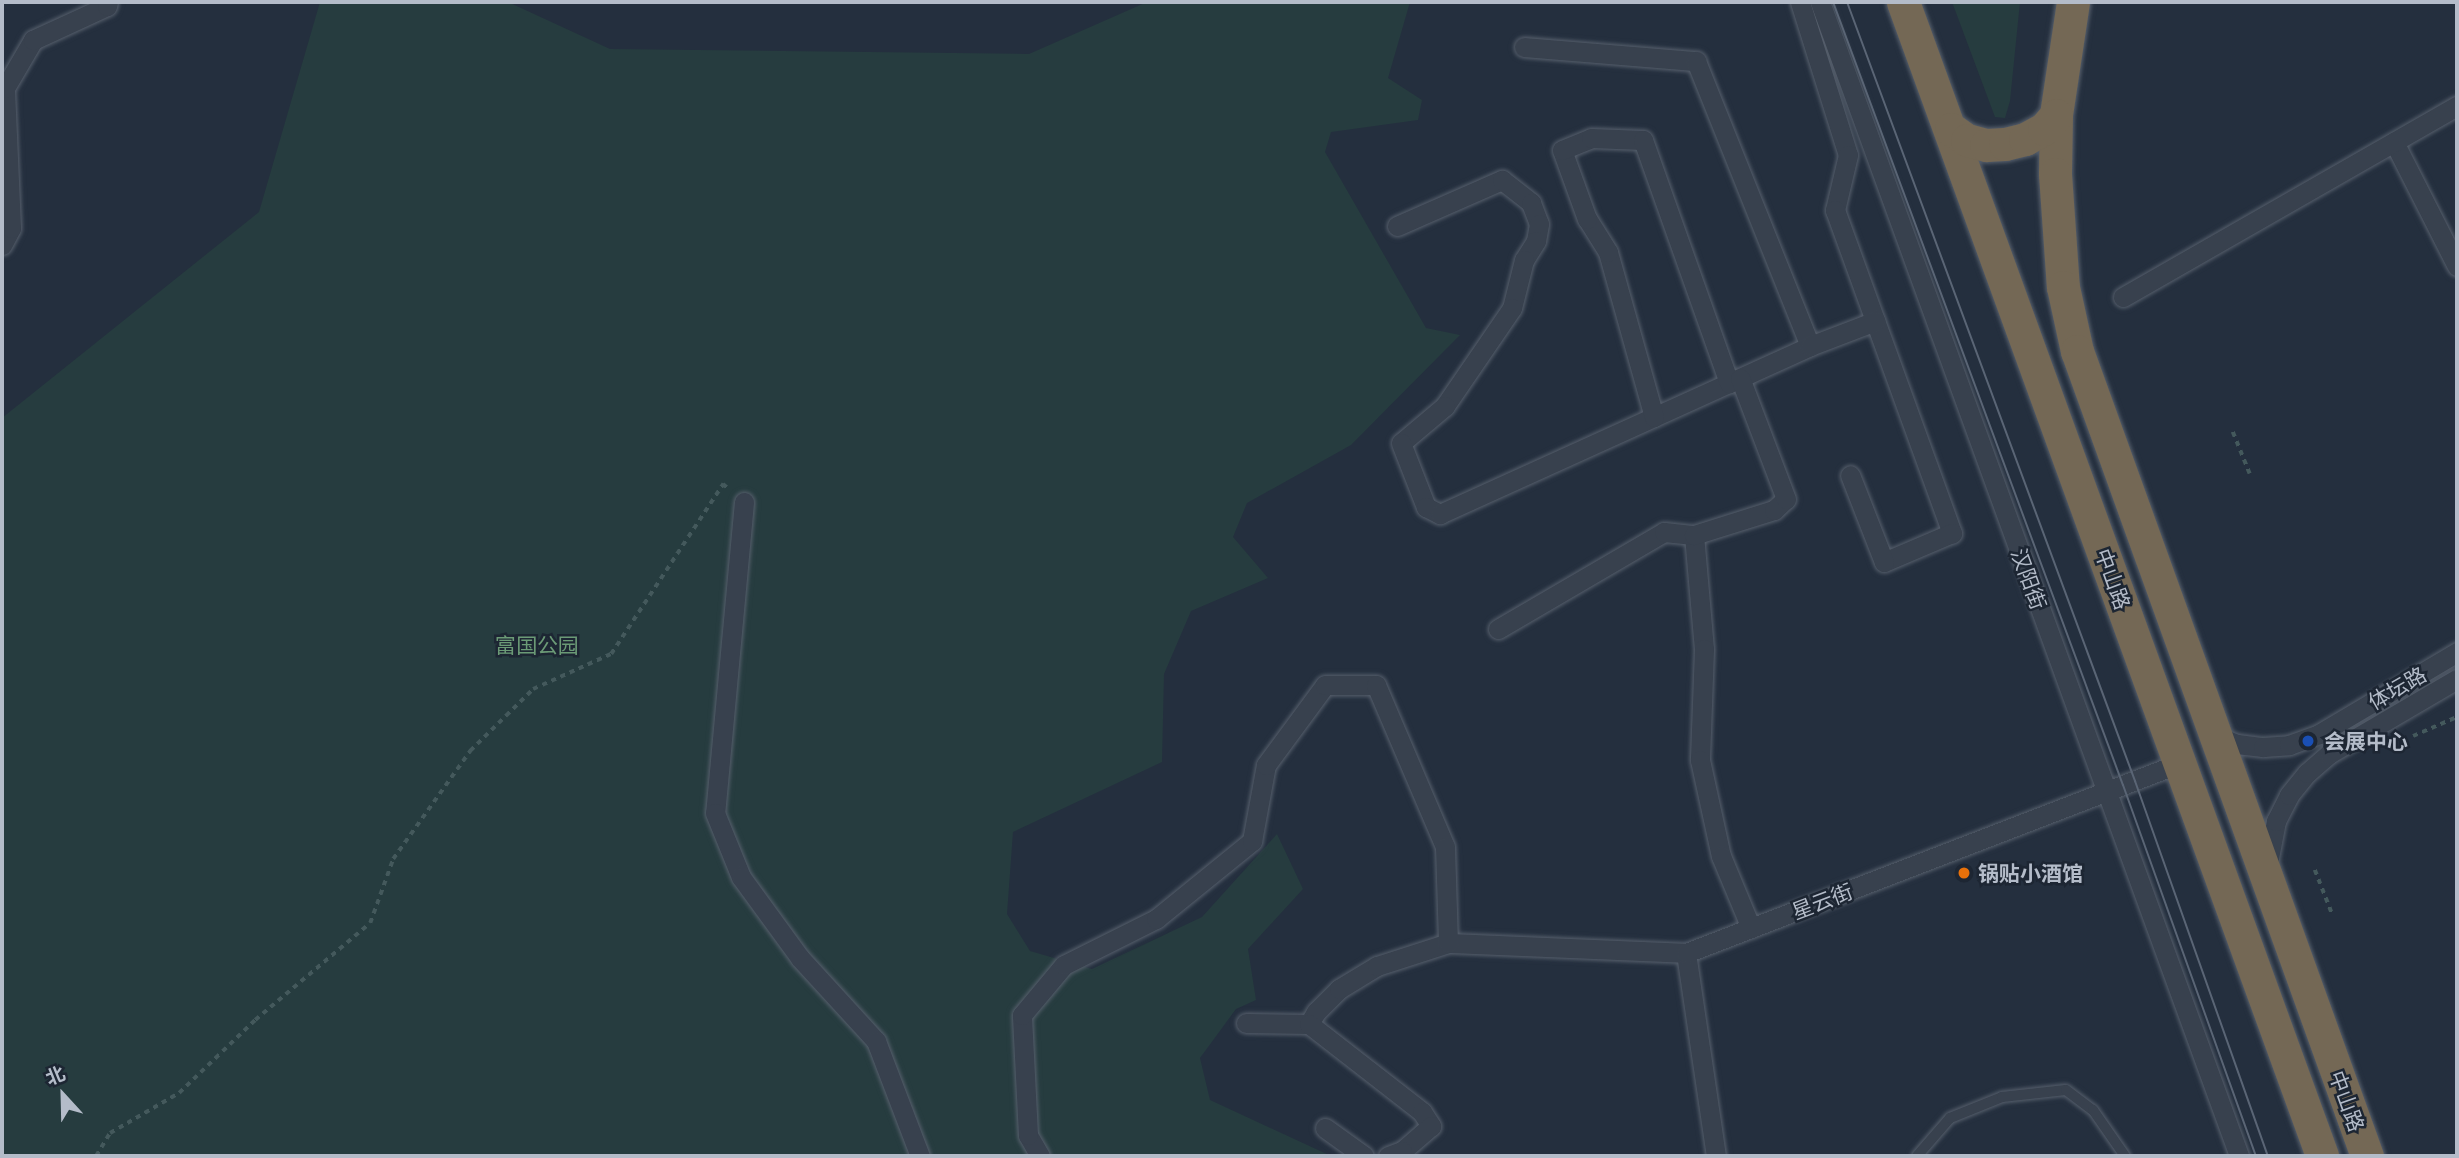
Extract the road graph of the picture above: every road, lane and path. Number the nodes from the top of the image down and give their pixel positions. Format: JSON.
{"nodes":[{"id":1,"x":108,"y":2,"type":"edge"},
{"id":2,"x":1800,"y":2,"type":"edge"},
{"id":3,"x":1820,"y":2,"type":"edge"},
{"id":4,"x":1903,"y":2,"type":"edge"},
{"id":5,"x":1914,"y":2,"type":"edge"},
{"id":6,"x":2048,"y":2,"type":"edge"},
{"id":7,"x":2073,"y":2,"type":"edge"},
{"id":8,"x":1917,"y":36,"type":"junction"},
{"id":9,"x":2065,"y":46,"type":"junction"},
{"id":10,"x":1524,"y":47,"type":"dead end"},
{"id":11,"x":2457,"y":106,"type":"edge"},
{"id":12,"x":2056,"y":115,"type":"junction"},
{"id":13,"x":1951,"y":129,"type":"junction"},
{"id":14,"x":2394,"y":142,"type":"junction"},
{"id":15,"x":1397,"y":226,"type":"dead end"},
{"id":16,"x":2,"y":245,"type":"edge"},
{"id":17,"x":2457,"y":266,"type":"edge"},
{"id":18,"x":2123,"y":298,"type":"dead end"},
{"id":19,"x":1875,"y":321,"type":"junction"},
{"id":20,"x":1810,"y":346,"type":"junction"},
{"id":21,"x":1734,"y":381,"type":"junction"},
{"id":22,"x":1654,"y":417,"type":"junction"},
{"id":23,"x":2233,"y":432,"type":"dead end"},
{"id":24,"x":2250,"y":474,"type":"dead end"},
{"id":25,"x":1850,"y":475,"type":"dead end"},
{"id":26,"x":744,"y":502,"type":"joint"},
{"id":27,"x":1694,"y":535,"type":"junction"},
{"id":28,"x":1498,"y":629,"type":"dead end"},
{"id":29,"x":2457,"y":652,"type":"edge"},
{"id":30,"x":2457,"y":679,"type":"edge"},
{"id":31,"x":2457,"y":717,"type":"edge"},
{"id":32,"x":2217,"y":736,"type":"junction"},
{"id":33,"x":2413,"y":736,"type":"dead end"},
{"id":34,"x":2180,"y":763,"type":"junction"},
{"id":35,"x":2106,"y":792,"type":"junction"},
{"id":36,"x":2315,"y":870,"type":"dead end"},
{"id":37,"x":2268,"y":878,"type":"junction"},
{"id":38,"x":2333,"y":916,"type":"dead end"},
{"id":39,"x":1751,"y":928,"type":"junction"},
{"id":40,"x":1448,"y":943,"type":"junction"},
{"id":41,"x":1686,"y":953,"type":"junction"},
{"id":42,"x":1246,"y":1023,"type":"dead end"},
{"id":43,"x":1309,"y":1024,"type":"junction"},
{"id":44,"x":1325,"y":1128,"type":"dead end"},
{"id":45,"x":96,"y":1156,"type":"edge"},
{"id":46,"x":920,"y":1156,"type":"edge"},
{"id":47,"x":1040,"y":1156,"type":"edge"},
{"id":48,"x":1364,"y":1156,"type":"edge"},
{"id":49,"x":1388,"y":1156,"type":"edge"},
{"id":50,"x":1716,"y":1156,"type":"edge"},
{"id":51,"x":1917,"y":1156,"type":"edge"},
{"id":52,"x":2125,"y":1156,"type":"edge"},
{"id":53,"x":2239,"y":1156,"type":"edge"},
{"id":54,"x":2322,"y":1156,"type":"edge"},
{"id":55,"x":2367,"y":1156,"type":"edge"}],
"edges":[{"from":1,"to":16,"type":"street"},
{"from":2,"to":19,"type":"street"},
{"from":3,"to":35,"type":"street","name":"汉阳街"},
{"from":4,"to":8,"type":"highway","name":"中山路"},
{"from":5,"to":8,"type":"highway"},
{"from":6,"to":9,"type":"highway"},
{"from":7,"to":9,"type":"highway","name":"中山路"},
{"from":8,"to":13,"type":"highway","name":"中山路"},
{"from":9,"to":12,"type":"highway","name":"中山路"},
{"from":10,"to":20,"type":"street"},
{"from":11,"to":14,"type":"street"},
{"from":12,"to":13,"type":"highway"},
{"from":12,"to":32,"type":"highway","name":"中山路"},
{"from":13,"to":34,"type":"highway","name":"中山路"},
{"from":14,"to":17,"type":"street"},
{"from":14,"to":18,"type":"street"},
{"from":15,"to":22,"type":"street"},
{"from":19,"to":20,"type":"street"},
{"from":19,"to":25,"type":"street"},
{"from":20,"to":21,"type":"street"},
{"from":21,"to":22,"type":"street"},
{"from":21,"to":22,"type":"street"},
{"from":21,"to":27,"type":"street"},
{"from":23,"to":24,"type":"path"},
{"from":26,"to":45,"type":"path"},
{"from":26,"to":46,"type":"street"},
{"from":27,"to":28,"type":"street"},
{"from":27,"to":39,"type":"street"},
{"from":29,"to":32,"type":"street","name":"体坛路"},
{"from":30,"to":37,"type":"street","name":"体坛路"},
{"from":31,"to":33,"type":"path"},
{"from":32,"to":37,"type":"highway","name":"中山路"},
{"from":34,"to":35,"type":"street","name":"星云街"},
{"from":34,"to":54,"type":"highway","name":"中山路"},
{"from":35,"to":39,"type":"street","name":"星云街"},
{"from":35,"to":53,"type":"street","name":"汉阳街"},
{"from":36,"to":38,"type":"path"},
{"from":37,"to":55,"type":"highway","name":"中山路"},
{"from":39,"to":41,"type":"street","name":"星云街"},
{"from":40,"to":41,"type":"street","name":"星云街"},
{"from":40,"to":43,"type":"street"},
{"from":40,"to":47,"type":"street"},
{"from":41,"to":50,"type":"street"},
{"from":42,"to":43,"type":"street"},
{"from":43,"to":49,"type":"street"},
{"from":44,"to":48,"type":"street"},
{"from":51,"to":52,"type":"lane"}]}
